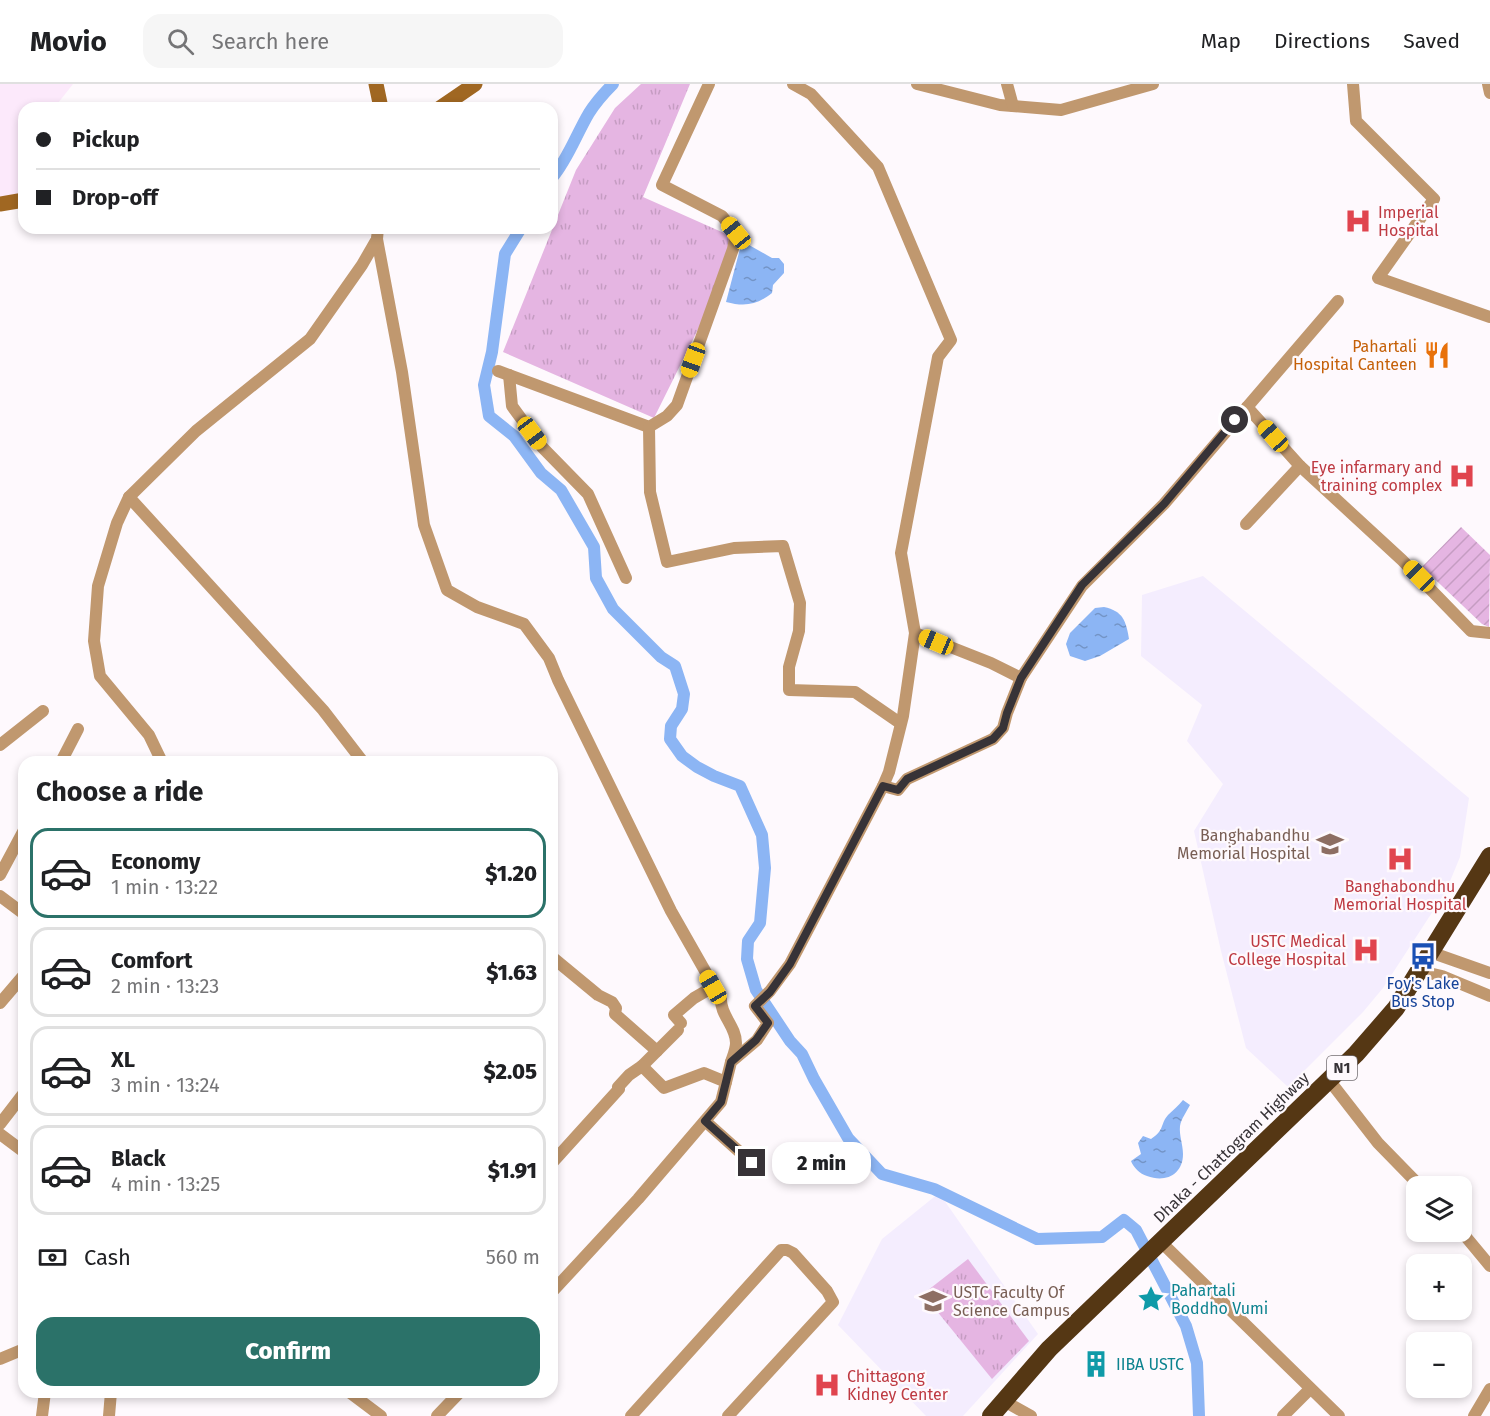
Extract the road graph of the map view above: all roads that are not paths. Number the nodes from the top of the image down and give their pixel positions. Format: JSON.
{"nodes":[{"id":1,"x":376,"y":84,"type":"edge"},
{"id":2,"x":475,"y":84,"type":"edge"},
{"id":3,"x":709,"y":84,"type":"edge"},
{"id":4,"x":793,"y":84,"type":"edge"},
{"id":5,"x":917,"y":84,"type":"edge"},
{"id":6,"x":1007,"y":84,"type":"edge"},
{"id":7,"x":1153,"y":84,"type":"edge"},
{"id":8,"x":1353,"y":84,"type":"edge"},
{"id":9,"x":1488,"y":84,"type":"edge"},
{"id":10,"x":1490,"y":93,"type":"edge"},
{"id":11,"x":380,"y":102,"type":"edge"},
{"id":12,"x":449,"y":102,"type":"edge"},
{"id":13,"x":1013,"y":106,"type":"junction"},
{"id":14,"x":18,"y":201,"type":"edge"},
{"id":15,"x":0,"y":204,"type":"edge"},
{"id":16,"x":378,"y":234,"type":"edge"},
{"id":17,"x":378,"y":234,"type":"edge"},
{"id":18,"x":1338,"y":301,"type":"dead end"},
{"id":19,"x":1490,"y":317,"type":"edge"},
{"id":20,"x":1247,"y":407,"type":"junction"},
{"id":21,"x":649,"y":427,"type":"junction"},
{"id":22,"x":1300,"y":466,"type":"junction"},
{"id":23,"x":129,"y":497,"type":"junction"},
{"id":24,"x":1246,"y":524,"type":"dead end"},
{"id":25,"x":626,"y":578,"type":"dead end"},
{"id":26,"x":915,"y":633,"type":"junction"},
{"id":27,"x":1490,"y":633,"type":"edge"},
{"id":28,"x":1021,"y":678,"type":"junction"},
{"id":29,"x":43,"y":711,"type":"dead end"},
{"id":30,"x":900,"y":723,"type":"junction"},
{"id":31,"x":78,"y":729,"type":"dead end"},
{"id":32,"x":0,"y":745,"type":"edge"},
{"id":33,"x":64,"y":756,"type":"edge"},
{"id":34,"x":159,"y":756,"type":"edge"},
{"id":35,"x":358,"y":756,"type":"edge"},
{"id":36,"x":883,"y":786,"type":"junction"},
{"id":37,"x":18,"y":842,"type":"edge"},
{"id":38,"x":1490,"y":856,"type":"edge"},
{"id":39,"x":0,"y":876,"type":"edge"},
{"id":40,"x":0,"y":896,"type":"edge"},
{"id":41,"x":18,"y":910,"type":"edge"},
{"id":42,"x":1430,"y":952,"type":"junction"},
{"id":43,"x":558,"y":962,"type":"edge"},
{"id":44,"x":1420,"y":971,"type":"junction"},
{"id":45,"x":1490,"y":973,"type":"edge"},
{"id":46,"x":18,"y":982,"type":"edge"},
{"id":47,"x":713,"y":987,"type":"junction"},
{"id":48,"x":1490,"y":996,"type":"edge"},
{"id":49,"x":0,"y":1004,"type":"edge"},
{"id":50,"x":657,"y":1051,"type":"junction"},
{"id":51,"x":731,"y":1062,"type":"junction"},
{"id":52,"x":642,"y":1066,"type":"junction"},
{"id":53,"x":1329,"y":1080,"type":"junction"},
{"id":54,"x":726,"y":1082,"type":"junction"},
{"id":55,"x":18,"y":1101,"type":"edge"},
{"id":56,"x":705,"y":1121,"type":"junction"},
{"id":57,"x":0,"y":1124,"type":"edge"},
{"id":58,"x":0,"y":1134,"type":"edge"},
{"id":59,"x":18,"y":1148,"type":"edge"},
{"id":60,"x":558,"y":1156,"type":"edge"},
{"id":61,"x":752,"y":1163,"type":"dead end"},
{"id":62,"x":1410,"y":1176,"type":"edge"},
{"id":63,"x":1470,"y":1242,"type":"edge"},
{"id":64,"x":1153,"y":1249,"type":"junction"},
{"id":65,"x":1490,"y":1266,"type":"edge"},
{"id":66,"x":558,"y":1286,"type":"edge"},
{"id":67,"x":18,"y":1352,"type":"edge"},
{"id":68,"x":0,"y":1359,"type":"edge"},
{"id":69,"x":1310,"y":1389,"type":"junction"},
{"id":70,"x":1490,"y":1389,"type":"edge"},
{"id":71,"x":44,"y":1398,"type":"edge"},
{"id":72,"x":110,"y":1398,"type":"edge"},
{"id":73,"x":358,"y":1398,"type":"edge"},
{"id":74,"x":454,"y":1398,"type":"edge"},
{"id":75,"x":1004,"y":1401,"type":"junction"},
{"id":76,"x":42,"y":1416,"type":"edge"},
{"id":77,"x":109,"y":1416,"type":"edge"},
{"id":78,"x":381,"y":1416,"type":"edge"},
{"id":79,"x":437,"y":1416,"type":"edge"},
{"id":80,"x":631,"y":1416,"type":"edge"},
{"id":81,"x":728,"y":1416,"type":"edge"},
{"id":82,"x":991,"y":1416,"type":"edge"},
{"id":83,"x":1031,"y":1416,"type":"edge"},
{"id":84,"x":1283,"y":1416,"type":"edge"},
{"id":85,"x":1339,"y":1416,"type":"edge"},
{"id":86,"x":1474,"y":1416,"type":"edge"}],
"edges":[{"from":1,"to":11,"type":"main road"},
{"from":2,"to":12,"type":"main road"},
{"from":3,"to":21,"type":"street"},
{"from":4,"to":26,"type":"street"},
{"from":5,"to":13,"type":"street"},
{"from":6,"to":13,"type":"street"},
{"from":7,"to":13,"type":"street"},
{"from":8,"to":19,"type":"street"},
{"from":9,"to":10,"type":"street"},
{"from":14,"to":15,"type":"main road"},
{"from":16,"to":23,"type":"street"},
{"from":17,"to":47,"type":"street"},
{"from":18,"to":20,"type":"street"},
{"from":20,"to":22,"type":"street"},
{"from":20,"to":28,"type":"street"},
{"from":21,"to":25,"type":"street"},
{"from":21,"to":30,"type":"street"},
{"from":22,"to":24,"type":"street"},
{"from":22,"to":27,"type":"street"},
{"from":23,"to":34,"type":"street"},
{"from":23,"to":35,"type":"street"},
{"from":26,"to":28,"type":"street"},
{"from":26,"to":30,"type":"street"},
{"from":28,"to":36,"type":"street"},
{"from":29,"to":32,"type":"street"},
{"from":30,"to":36,"type":"street"},
{"from":31,"to":33,"type":"street"},
{"from":36,"to":51,"type":"street"},
{"from":37,"to":39,"type":"street"},
{"from":38,"to":42,"type":"highway","name":"Dhaka - Chattogram Highway","number":"N1"},
{"from":40,"to":41,"type":"street"},
{"from":42,"to":44,"type":"highway","name":"Dhaka - Chattogram Highway","number":"N1"},
{"from":42,"to":45,"type":"street"},
{"from":43,"to":50,"type":"street"},
{"from":44,"to":48,"type":"street"},
{"from":44,"to":53,"type":"highway","name":"Dhaka - Chattogram Highway","number":"N1"},
{"from":46,"to":49,"type":"street"},
{"from":47,"to":50,"type":"street"},
{"from":47,"to":51,"type":"street"},
{"from":50,"to":52,"type":"street"},
{"from":51,"to":54,"type":"street"},
{"from":52,"to":54,"type":"street"},
{"from":52,"to":60,"type":"street"},
{"from":53,"to":62,"type":"street"},
{"from":53,"to":64,"type":"highway","name":"Dhaka - Chattogram Highway","number":"N1"},
{"from":54,"to":56,"type":"street"},
{"from":55,"to":57,"type":"street"},
{"from":56,"to":61,"type":"street"},
{"from":56,"to":66,"type":"street"},
{"from":58,"to":59,"type":"street"},
{"from":63,"to":65,"type":"street"},
{"from":64,"to":69,"type":"street"},
{"from":64,"to":75,"type":"highway","name":"Dhaka - Chattogram Highway","number":"N1"},
{"from":67,"to":68,"type":"street"},
{"from":69,"to":84,"type":"street"},
{"from":69,"to":85,"type":"street"},
{"from":70,"to":86,"type":"street"},
{"from":71,"to":76,"type":"street"},
{"from":72,"to":77,"type":"street"},
{"from":73,"to":78,"type":"street"},
{"from":74,"to":79,"type":"street"},
{"from":75,"to":82,"type":"highway","name":"Dhaka - Chattogram Highway","number":"N1"},
{"from":75,"to":83,"type":"street"},
{"from":80,"to":81,"type":"street"}]}
